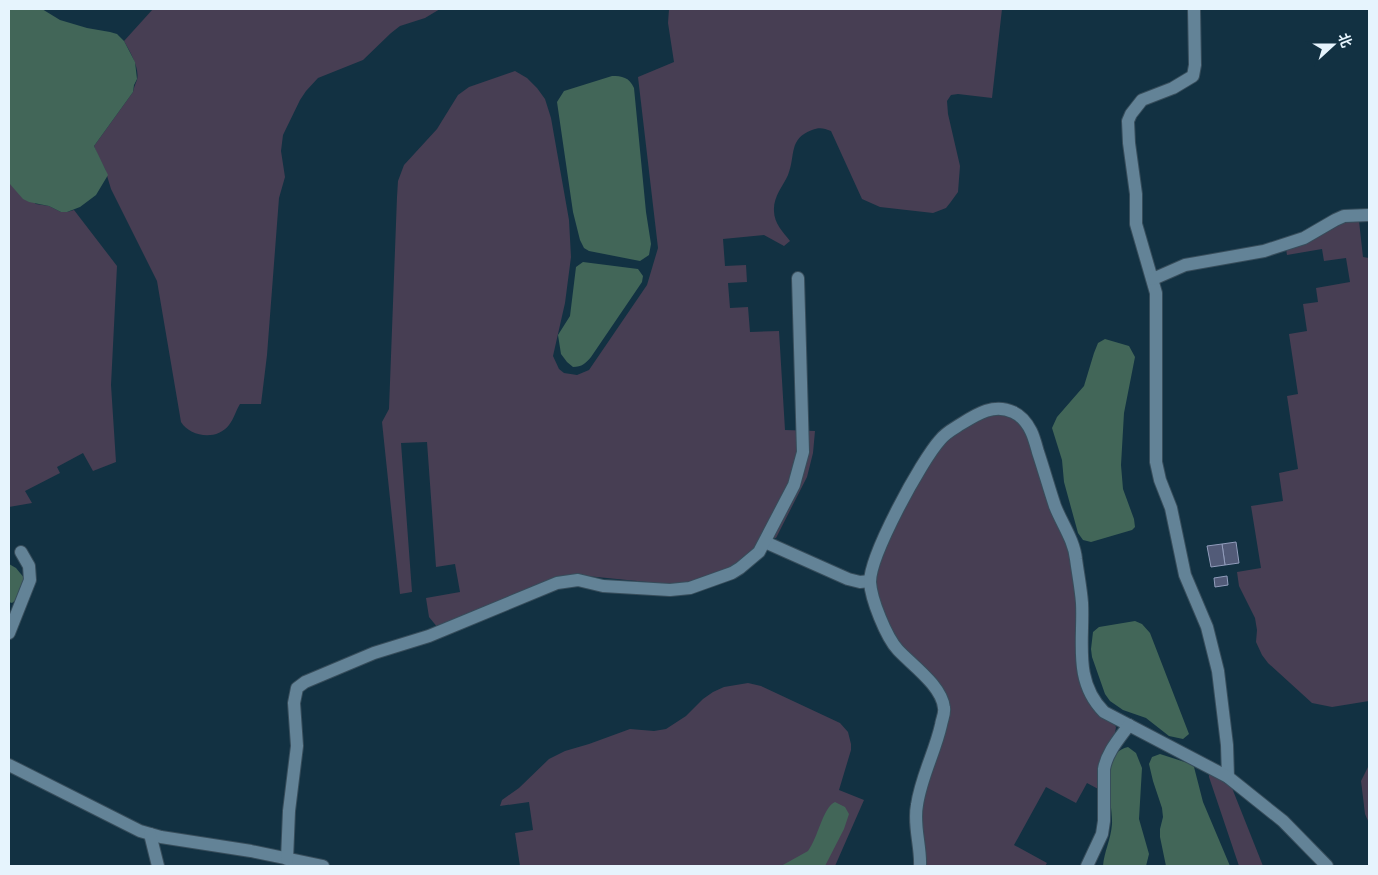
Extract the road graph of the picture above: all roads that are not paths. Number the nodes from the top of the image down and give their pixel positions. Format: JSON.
{"nodes":[{"id":1,"x":1194,"y":9,"type":"edge"},
{"id":2,"x":1369,"y":216,"type":"edge"},
{"id":3,"x":798,"y":278,"type":"dead end"},
{"id":4,"x":1153,"y":279,"type":"junction"},
{"id":5,"x":765,"y":542,"type":"junction"},
{"id":6,"x":21,"y":552,"type":"dead end"},
{"id":7,"x":870,"y":581,"type":"junction"},
{"id":8,"x":9,"y":633,"type":"edge"},
{"id":9,"x":1129,"y":725,"type":"junction"},
{"id":10,"x":9,"y":765,"type":"edge"},
{"id":11,"x":1228,"y":777,"type":"junction"},
{"id":12,"x":150,"y":834,"type":"junction"},
{"id":13,"x":287,"y":858,"type":"junction"},
{"id":14,"x":158,"y":866,"type":"edge"},
{"id":15,"x":323,"y":866,"type":"edge"},
{"id":16,"x":920,"y":866,"type":"edge"},
{"id":17,"x":1087,"y":866,"type":"edge"},
{"id":18,"x":1327,"y":866,"type":"edge"}],
"edges":[{"from":1,"to":4,"type":"street"},
{"from":2,"to":4,"type":"street"},
{"from":3,"to":5,"type":"street"},
{"from":4,"to":11,"type":"street"},
{"from":5,"to":7,"type":"street"},
{"from":5,"to":13,"type":"street"},
{"from":6,"to":8,"type":"street"},
{"from":7,"to":9,"type":"street"},
{"from":7,"to":16,"type":"street"},
{"from":9,"to":11,"type":"street"},
{"from":9,"to":17,"type":"street"},
{"from":10,"to":12,"type":"street"},
{"from":11,"to":18,"type":"street"},
{"from":12,"to":13,"type":"street"},
{"from":12,"to":14,"type":"street"},
{"from":13,"to":15,"type":"street"}]}
